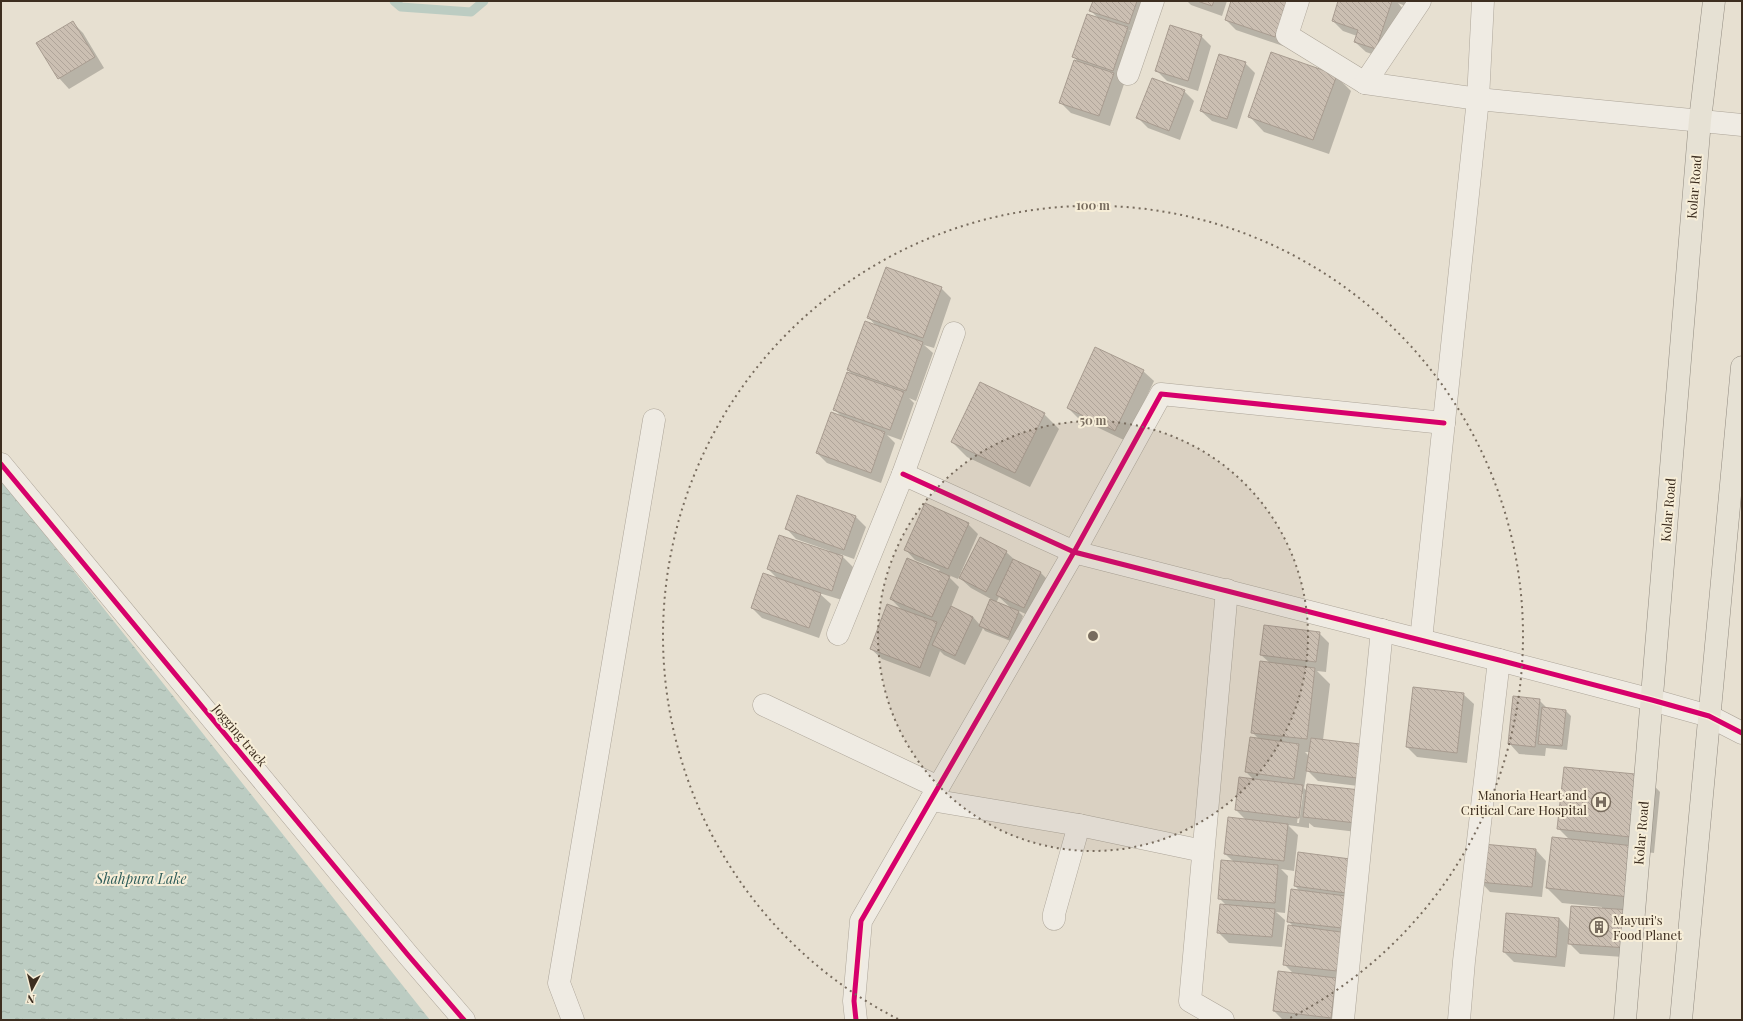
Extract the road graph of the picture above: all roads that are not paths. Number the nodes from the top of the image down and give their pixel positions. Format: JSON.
{"nodes":[{"id":1,"x":1153,"y":1,"type":"edge"},
{"id":2,"x":1298,"y":1,"type":"edge"},
{"id":3,"x":1420,"y":1,"type":"edge"},
{"id":4,"x":1483,"y":1,"type":"edge"},
{"id":5,"x":1714,"y":1,"type":"edge"},
{"id":6,"x":1128,"y":74,"type":"dead end"},
{"id":7,"x":1365,"y":83,"type":"junction"},
{"id":8,"x":1478,"y":99,"type":"junction"},
{"id":9,"x":1700,"y":120,"type":"junction"},
{"id":10,"x":1742,"y":124,"type":"edge"},
{"id":11,"x":954,"y":333,"type":"dead end"},
{"id":12,"x":1742,"y":367,"type":"edge"},
{"id":13,"x":654,"y":420,"type":"dead end"},
{"id":14,"x":1444,"y":423,"type":"junction"},
{"id":15,"x":1,"y":464,"type":"edge"},
{"id":16,"x":903,"y":474,"type":"junction"},
{"id":17,"x":1735,"y":523,"type":"edge"},
{"id":18,"x":1074,"y":552,"type":"junction"},
{"id":19,"x":1227,"y":590,"type":"junction"},
{"id":20,"x":1382,"y":630,"type":"junction"},
{"id":21,"x":838,"y":634,"type":"dead end"},
{"id":22,"x":1422,"y":640,"type":"junction"},
{"id":23,"x":1499,"y":660,"type":"junction"},
{"id":24,"x":1652,"y":700,"type":"junction"},
{"id":25,"x":764,"y":705,"type":"dead end"},
{"id":26,"x":1709,"y":716,"type":"junction"},
{"id":27,"x":1742,"y":733,"type":"edge"},
{"id":28,"x":934,"y":793,"type":"junction"},
{"id":29,"x":1079,"y":825,"type":"junction"},
{"id":30,"x":1203,"y":851,"type":"junction"},
{"id":31,"x":1054,"y":919,"type":"dead end"},
{"id":32,"x":464,"y":1020,"type":"edge"},
{"id":33,"x":573,"y":1020,"type":"edge"},
{"id":34,"x":856,"y":1020,"type":"edge"},
{"id":35,"x":1223,"y":1020,"type":"edge"},
{"id":36,"x":1344,"y":1020,"type":"edge"},
{"id":37,"x":1459,"y":1020,"type":"edge"},
{"id":38,"x":1625,"y":1020,"type":"edge"},
{"id":39,"x":1681,"y":1020,"type":"edge"}],
"edges":[{"from":1,"to":6,"type":"street"},
{"from":2,"to":7,"type":"street"},
{"from":3,"to":7,"type":"street"},
{"from":4,"to":8,"type":"street"},
{"from":5,"to":9,"type":"main road","name":"Kolar Road"},
{"from":7,"to":8,"type":"street"},
{"from":8,"to":9,"type":"street"},
{"from":8,"to":14,"type":"street"},
{"from":9,"to":10,"type":"street"},
{"from":9,"to":24,"type":"main road","name":"Kolar Road"},
{"from":11,"to":16,"type":"street"},
{"from":12,"to":17,"type":"main road"},
{"from":13,"to":33,"type":"street"},
{"from":14,"to":18,"type":"street"},
{"from":14,"to":22,"type":"street"},
{"from":15,"to":32,"type":"street","name":"Jogging track"},
{"from":16,"to":18,"type":"street"},
{"from":16,"to":21,"type":"street"},
{"from":17,"to":26,"type":"main road"},
{"from":18,"to":19,"type":"street"},
{"from":18,"to":28,"type":"street"},
{"from":19,"to":20,"type":"street"},
{"from":19,"to":30,"type":"street"},
{"from":20,"to":22,"type":"street"},
{"from":20,"to":36,"type":"street"},
{"from":22,"to":23,"type":"street"},
{"from":23,"to":24,"type":"street"},
{"from":23,"to":37,"type":"street"},
{"from":24,"to":26,"type":"street"},
{"from":24,"to":38,"type":"main road","name":"Kolar Road"},
{"from":25,"to":28,"type":"street"},
{"from":26,"to":27,"type":"street"},
{"from":26,"to":39,"type":"main road"},
{"from":28,"to":29,"type":"street"},
{"from":28,"to":34,"type":"street"},
{"from":29,"to":30,"type":"street"},
{"from":29,"to":31,"type":"street"},
{"from":30,"to":35,"type":"street"}]}
